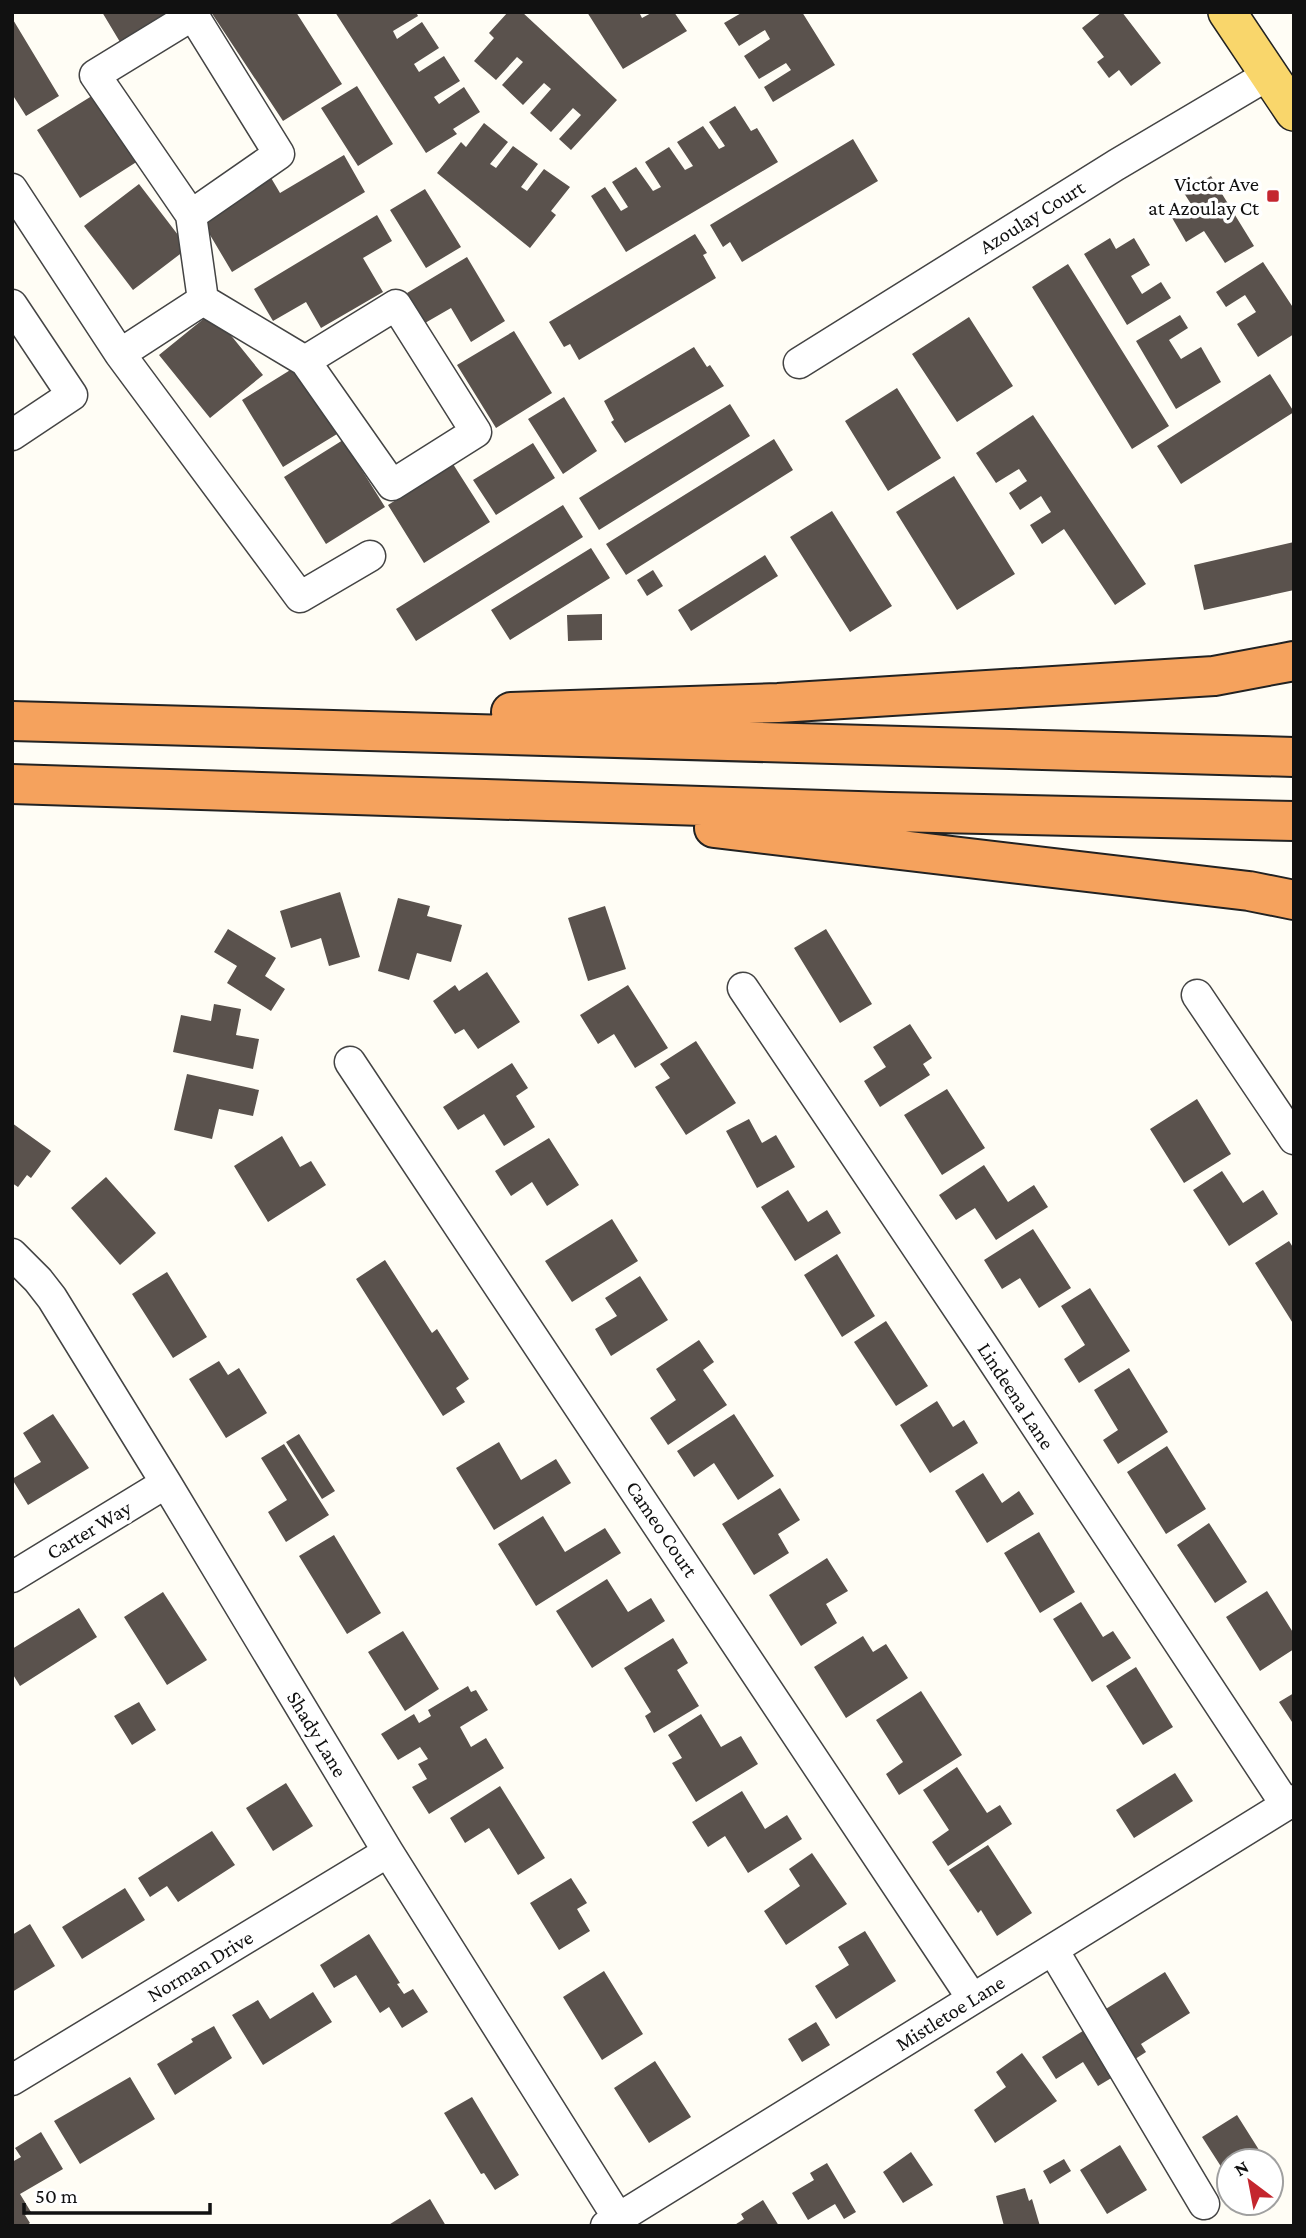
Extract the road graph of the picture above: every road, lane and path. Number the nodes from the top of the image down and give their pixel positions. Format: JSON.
{"nodes":[{"id":1,"x":1227,"y":12,"type":"edge"},
{"id":2,"x":1268,"y":75,"type":"junction"},
{"id":3,"x":1294,"y":112,"type":"edge"},
{"id":4,"x":12,"y":189,"type":"edge"},
{"id":5,"x":191,"y":215,"type":"junction"},
{"id":6,"x":203,"y":300,"type":"junction"},
{"id":7,"x":12,"y":305,"type":"edge"},
{"id":8,"x":120,"y":355,"type":"junction"},
{"id":9,"x":305,"y":360,"type":"junction"},
{"id":10,"x":799,"y":363,"type":"dead end"},
{"id":11,"x":12,"y":435,"type":"edge"},
{"id":12,"x":370,"y":556,"type":"dead end"},
{"id":13,"x":1294,"y":661,"type":"edge"},
{"id":14,"x":1294,"y":675,"type":"edge"},
{"id":15,"x":1214,"y":676,"type":"junction"},
{"id":16,"x":12,"y":721,"type":"edge"},
{"id":17,"x":375,"y":731,"type":"junction"},
{"id":18,"x":1294,"y":757,"type":"edge"},
{"id":19,"x":12,"y":784,"type":"edge"},
{"id":20,"x":606,"y":802,"type":"junction"},
{"id":21,"x":1294,"y":821,"type":"edge"},
{"id":22,"x":1294,"y":900,"type":"edge"},
{"id":23,"x":743,"y":988,"type":"dead end"},
{"id":24,"x":1197,"y":995,"type":"dead end"},
{"id":25,"x":350,"y":1062,"type":"dead end"},
{"id":26,"x":1294,"y":1139,"type":"edge"},
{"id":27,"x":12,"y":1254,"type":"edge"},
{"id":28,"x":166,"y":1483,"type":"junction"},
{"id":29,"x":12,"y":1577,"type":"edge"},
{"id":30,"x":1290,"y":1803,"type":"edge"},
{"id":31,"x":388,"y":1852,"type":"junction"},
{"id":32,"x":1053,"y":1950,"type":"junction"},
{"id":33,"x":972,"y":1998,"type":"junction"},
{"id":34,"x":12,"y":2080,"type":"edge"},
{"id":35,"x":1204,"y":2204,"type":"dead end"},
{"id":36,"x":612,"y":2222,"type":"edge"}],
"edges":[{"from":1,"to":2,"type":"main road"},
{"from":2,"to":3,"type":"main road"},
{"from":2,"to":10,"type":"street","name":"Azoulay Court"},
{"from":4,"to":8,"type":"street"},
{"from":5,"to":5,"type":"street"},
{"from":5,"to":6,"type":"street"},
{"from":6,"to":8,"type":"street"},
{"from":6,"to":9,"type":"street"},
{"from":7,"to":11,"type":"street"},
{"from":8,"to":12,"type":"street"},
{"from":9,"to":9,"type":"street"},
{"from":13,"to":15,"type":"highway"},
{"from":14,"to":15,"type":"highway"},
{"from":15,"to":17,"type":"highway"},
{"from":16,"to":17,"type":"highway"},
{"from":17,"to":18,"type":"highway"},
{"from":19,"to":20,"type":"highway"},
{"from":20,"to":21,"type":"highway"},
{"from":20,"to":22,"type":"highway"},
{"from":23,"to":30,"type":"street","name":"Lindeena Lane"},
{"from":24,"to":26,"type":"street"},
{"from":25,"to":33,"type":"street","name":"Cameo Court"},
{"from":27,"to":28,"type":"street","name":"Shady Lane"},
{"from":28,"to":29,"type":"street","name":"Carter Way"},
{"from":28,"to":31,"type":"street","name":"Shady Lane"},
{"from":30,"to":32,"type":"street","name":"Mistletoe Lane"},
{"from":31,"to":34,"type":"street","name":"Norman Drive"},
{"from":31,"to":36,"type":"street","name":"Shady Lane"},
{"from":32,"to":33,"type":"street","name":"Mistletoe Lane"},
{"from":32,"to":35,"type":"street"},
{"from":33,"to":36,"type":"street","name":"Mistletoe Lane"}]}
